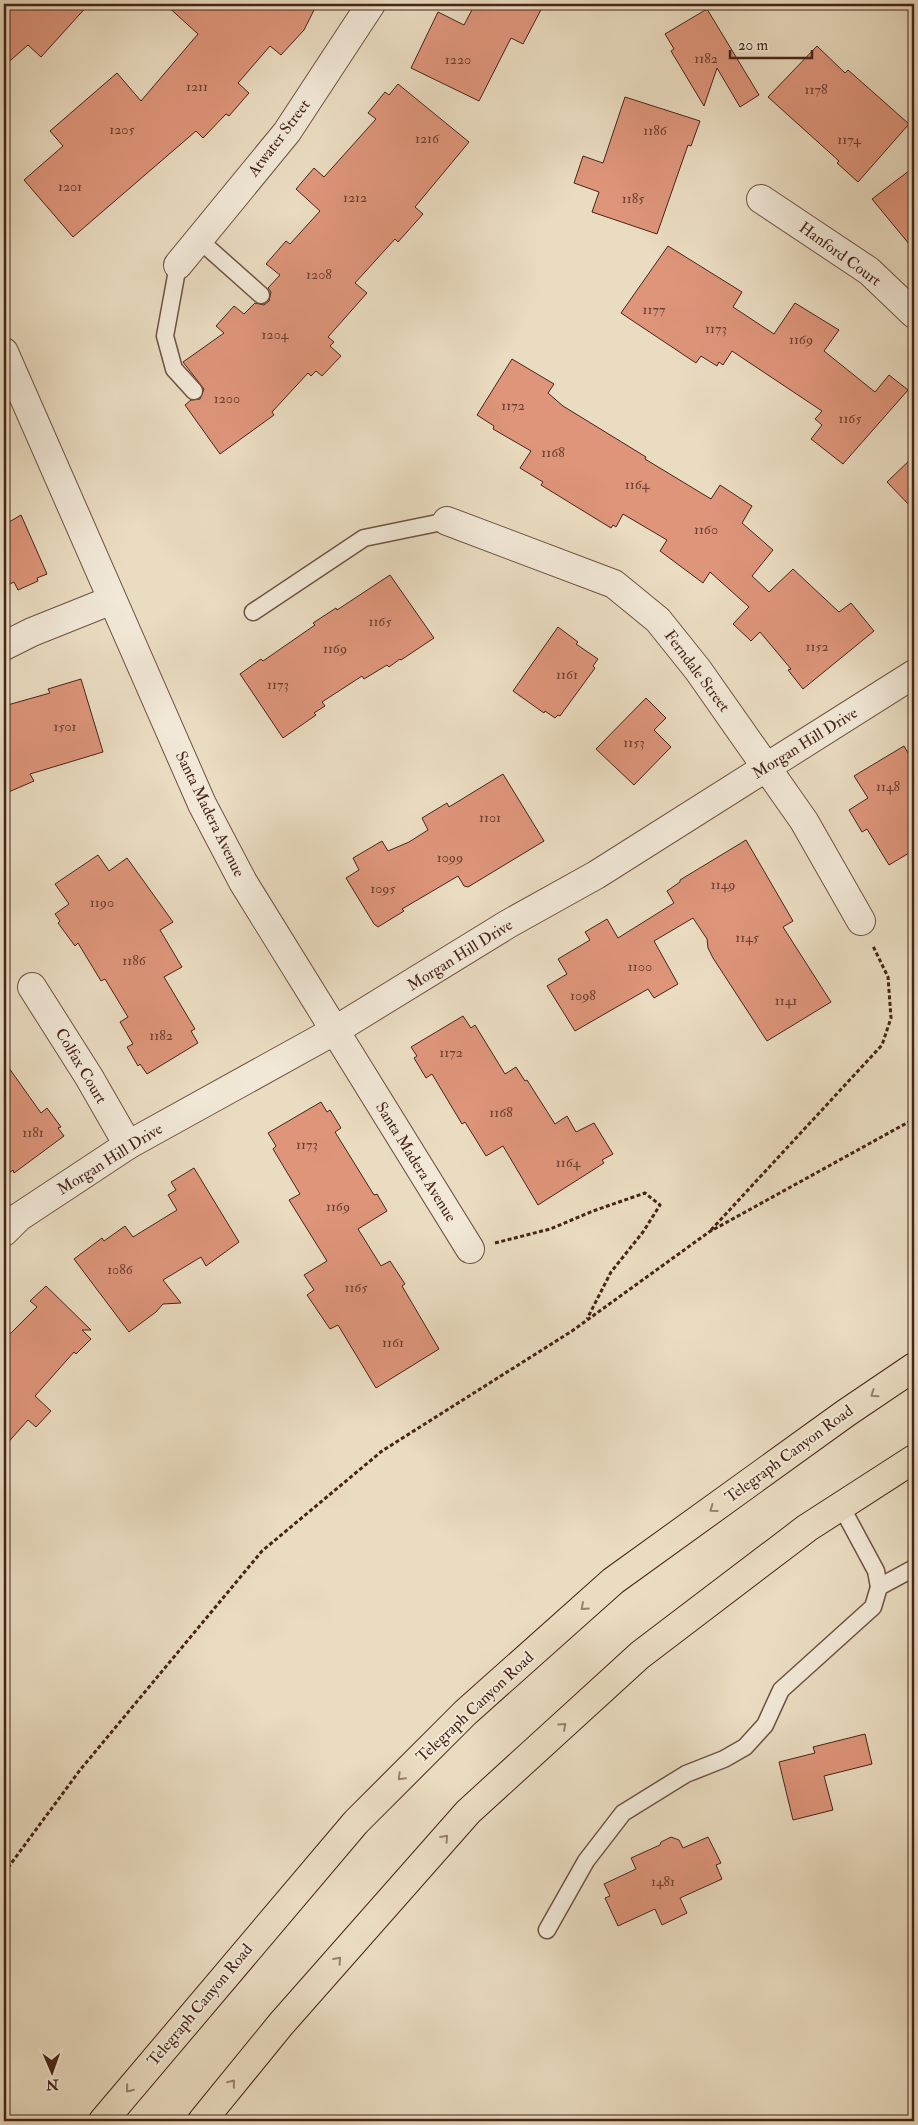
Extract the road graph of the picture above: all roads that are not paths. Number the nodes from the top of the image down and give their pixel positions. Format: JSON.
{"nodes":[{"id":1,"x":371,"y":4,"type":"edge"},
{"id":2,"x":762,"y":199,"type":"dead end"},
{"id":3,"x":197,"y":238,"type":"junction"},
{"id":4,"x":178,"y":265,"type":"joint"},
{"id":5,"x":261,"y":295,"type":"dead end"},
{"id":6,"x":914,"y":314,"type":"edge"},
{"id":7,"x":4,"y":352,"type":"edge"},
{"id":8,"x":194,"y":391,"type":"dead end"},
{"id":9,"x":447,"y":521,"type":"joint"},
{"id":10,"x":112,"y":600,"type":"junction"},
{"id":11,"x":253,"y":612,"type":"dead end"},
{"id":12,"x":4,"y":646,"type":"edge"},
{"id":13,"x":914,"y":674,"type":"edge"},
{"id":14,"x":767,"y":767,"type":"junction"},
{"id":15,"x":861,"y":921,"type":"road end"},
{"id":16,"x":32,"y":986,"type":"dead end"},
{"id":17,"x":334,"y":1031,"type":"junction"},
{"id":18,"x":128,"y":1146,"type":"junction"},
{"id":19,"x":4,"y":1232,"type":"edge"},
{"id":20,"x":470,"y":1248,"type":"road end"},
{"id":21,"x":914,"y":1367,"type":"edge"},
{"id":22,"x":914,"y":1459,"type":"edge"},
{"id":23,"x":841,"y":1506,"type":"junction"},
{"id":24,"x":914,"y":1568,"type":"edge"},
{"id":25,"x":879,"y":1587,"type":"junction"},
{"id":26,"x":547,"y":1930,"type":"dead end"},
{"id":27,"x":103,"y":2121,"type":"edge"},
{"id":28,"x":202,"y":2121,"type":"edge"}],
"edges":[{"from":1,"to":3,"type":"street","name":"Atwater Street"},
{"from":2,"to":6,"type":"street","name":"Hanford Court"},
{"from":3,"to":4,"type":"street","name":"Atwater Street"},
{"from":3,"to":5,"type":"lane"},
{"from":4,"to":8,"type":"lane"},
{"from":7,"to":10,"type":"street","name":"Santa Madera Avenue"},
{"from":9,"to":11,"type":"lane"},
{"from":9,"to":14,"type":"street","name":"Ferndale Street"},
{"from":10,"to":12,"type":"street"},
{"from":10,"to":17,"type":"street","name":"Santa Madera Avenue"},
{"from":13,"to":14,"type":"street","name":"Morgan Hill Drive"},
{"from":14,"to":15,"type":"street","name":"Ferndale Street"},
{"from":14,"to":17,"type":"street","name":"Morgan Hill Drive"},
{"from":16,"to":18,"type":"street","name":"Colfax Court"},
{"from":17,"to":18,"type":"street","name":"Morgan Hill Drive"},
{"from":17,"to":20,"type":"street","name":"Santa Madera Avenue"},
{"from":18,"to":19,"type":"street","name":"Morgan Hill Drive"},
{"from":21,"to":27,"type":"main road","name":"Telegraph Canyon Road","one_way":true},
{"from":22,"to":23,"type":"main road"},
{"from":23,"to":25,"type":"lane"},
{"from":28,"to":23,"type":"main road","one_way":true},
{"from":24,"to":25,"type":"lane"},
{"from":25,"to":26,"type":"lane"}]}
